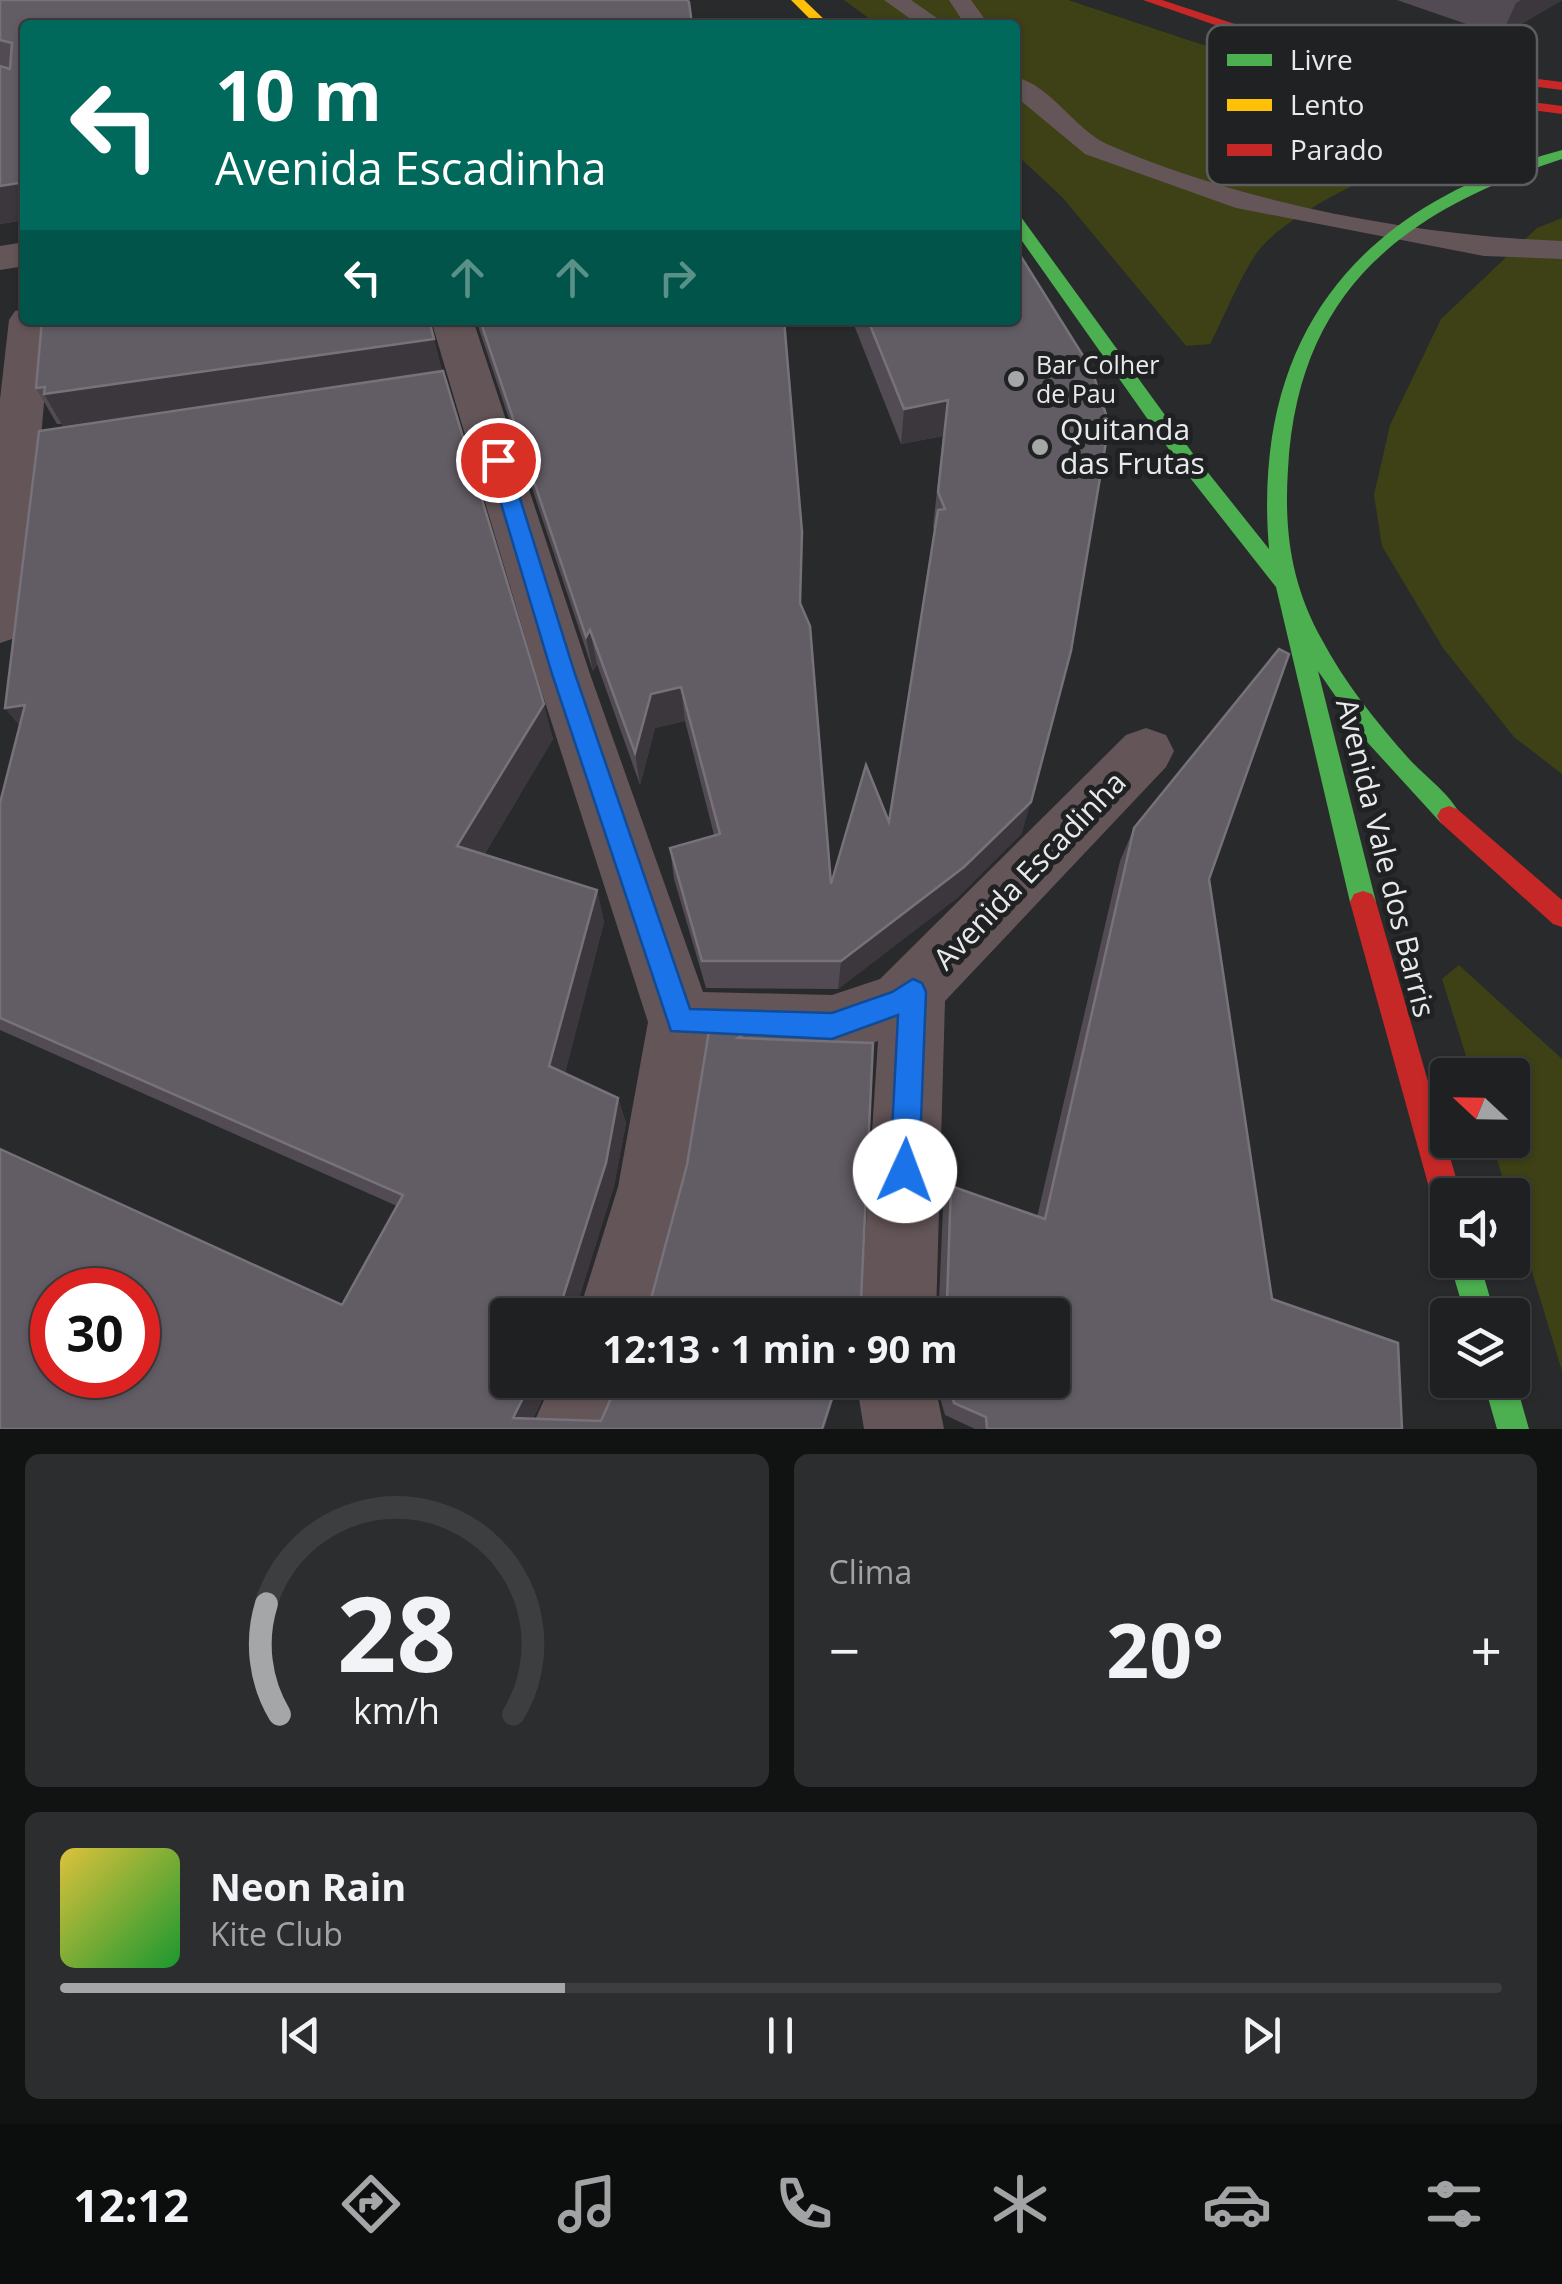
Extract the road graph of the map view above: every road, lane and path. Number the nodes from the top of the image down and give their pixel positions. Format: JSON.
{"nodes":[{"id":1,"x":797,"y":0,"type":"edge"},
{"id":2,"x":895,"y":0,"type":"edge"},
{"id":3,"x":1149,"y":0,"type":"edge"},
{"id":4,"x":819,"y":20,"type":"edge"},
{"id":5,"x":927,"y":20,"type":"edge"},
{"id":6,"x":1224,"y":25,"type":"edge"},
{"id":7,"x":1537,"y":83,"type":"edge"},
{"id":8,"x":1562,"y":86,"type":"edge"},
{"id":9,"x":1020,"y":87,"type":"edge"},
{"id":10,"x":1537,"y":107,"type":"edge"},
{"id":11,"x":1562,"y":110,"type":"edge"},
{"id":12,"x":1562,"y":154,"type":"edge"},
{"id":13,"x":1537,"y":158,"type":"edge"},
{"id":14,"x":1465,"y":185,"type":"edge"},
{"id":15,"x":1020,"y":227,"type":"edge"},
{"id":16,"x":1394,"y":229,"type":"junction"},
{"id":17,"x":1562,"y":250,"type":"edge"},
{"id":18,"x":29,"y":325,"type":"edge"},
{"id":19,"x":452,"y":325,"type":"edge"},
{"id":20,"x":149,"y":437,"type":"edge"},
{"id":21,"x":14,"y":457,"type":"junction"},
{"id":22,"x":1286,"y":585,"type":"junction"},
{"id":23,"x":0,"y":623,"type":"edge"},
{"id":24,"x":1146,"y":751,"type":"dead end"},
{"id":25,"x":1562,"y":916,"type":"edge"},
{"id":26,"x":913,"y":992,"type":"junction"},
{"id":27,"x":681,"y":1022,"type":"junction"},
{"id":28,"x":1441,"y":1178,"type":"edge"},
{"id":29,"x":621,"y":1298,"type":"edge"},
{"id":30,"x":899,"y":1298,"type":"edge"},
{"id":31,"x":585,"y":1398,"type":"edge"},
{"id":32,"x":898,"y":1398,"type":"edge"},
{"id":33,"x":1504,"y":1398,"type":"edge"},
{"id":34,"x":571,"y":1429,"type":"edge"},
{"id":35,"x":904,"y":1429,"type":"edge"},
{"id":36,"x":1513,"y":1429,"type":"edge"}],
"edges":[{"from":1,"to":4,"type":"street"},
{"from":2,"to":5,"type":"lane"},
{"from":3,"to":6,"type":"street"},
{"from":7,"to":8,"type":"street"},
{"from":9,"to":16,"type":"lane"},
{"from":10,"to":11,"type":"street"},
{"from":12,"to":13,"type":"street","name":"Avenida Vale dos Barris"},
{"from":14,"to":16,"type":"street","name":"Avenida Vale dos Barris"},
{"from":15,"to":22,"type":"street"},
{"from":16,"to":17,"type":"lane"},
{"from":16,"to":22,"type":"street","name":"Avenida Vale dos Barris"},
{"from":18,"to":21,"type":"street"},
{"from":19,"to":27,"type":"street"},
{"from":20,"to":21,"type":"street"},
{"from":21,"to":23,"type":"street"},
{"from":22,"to":25,"type":"street"},
{"from":22,"to":28,"type":"street","name":"Avenida Vale dos Barris"},
{"from":24,"to":26,"type":"street","name":"Avenida Escadinha"},
{"from":26,"to":27,"type":"street","name":"Avenida Escadinha"},
{"from":26,"to":30,"type":"street"},
{"from":27,"to":29,"type":"street"},
{"from":31,"to":34,"type":"street"},
{"from":32,"to":35,"type":"street"},
{"from":33,"to":36,"type":"street"}]}
